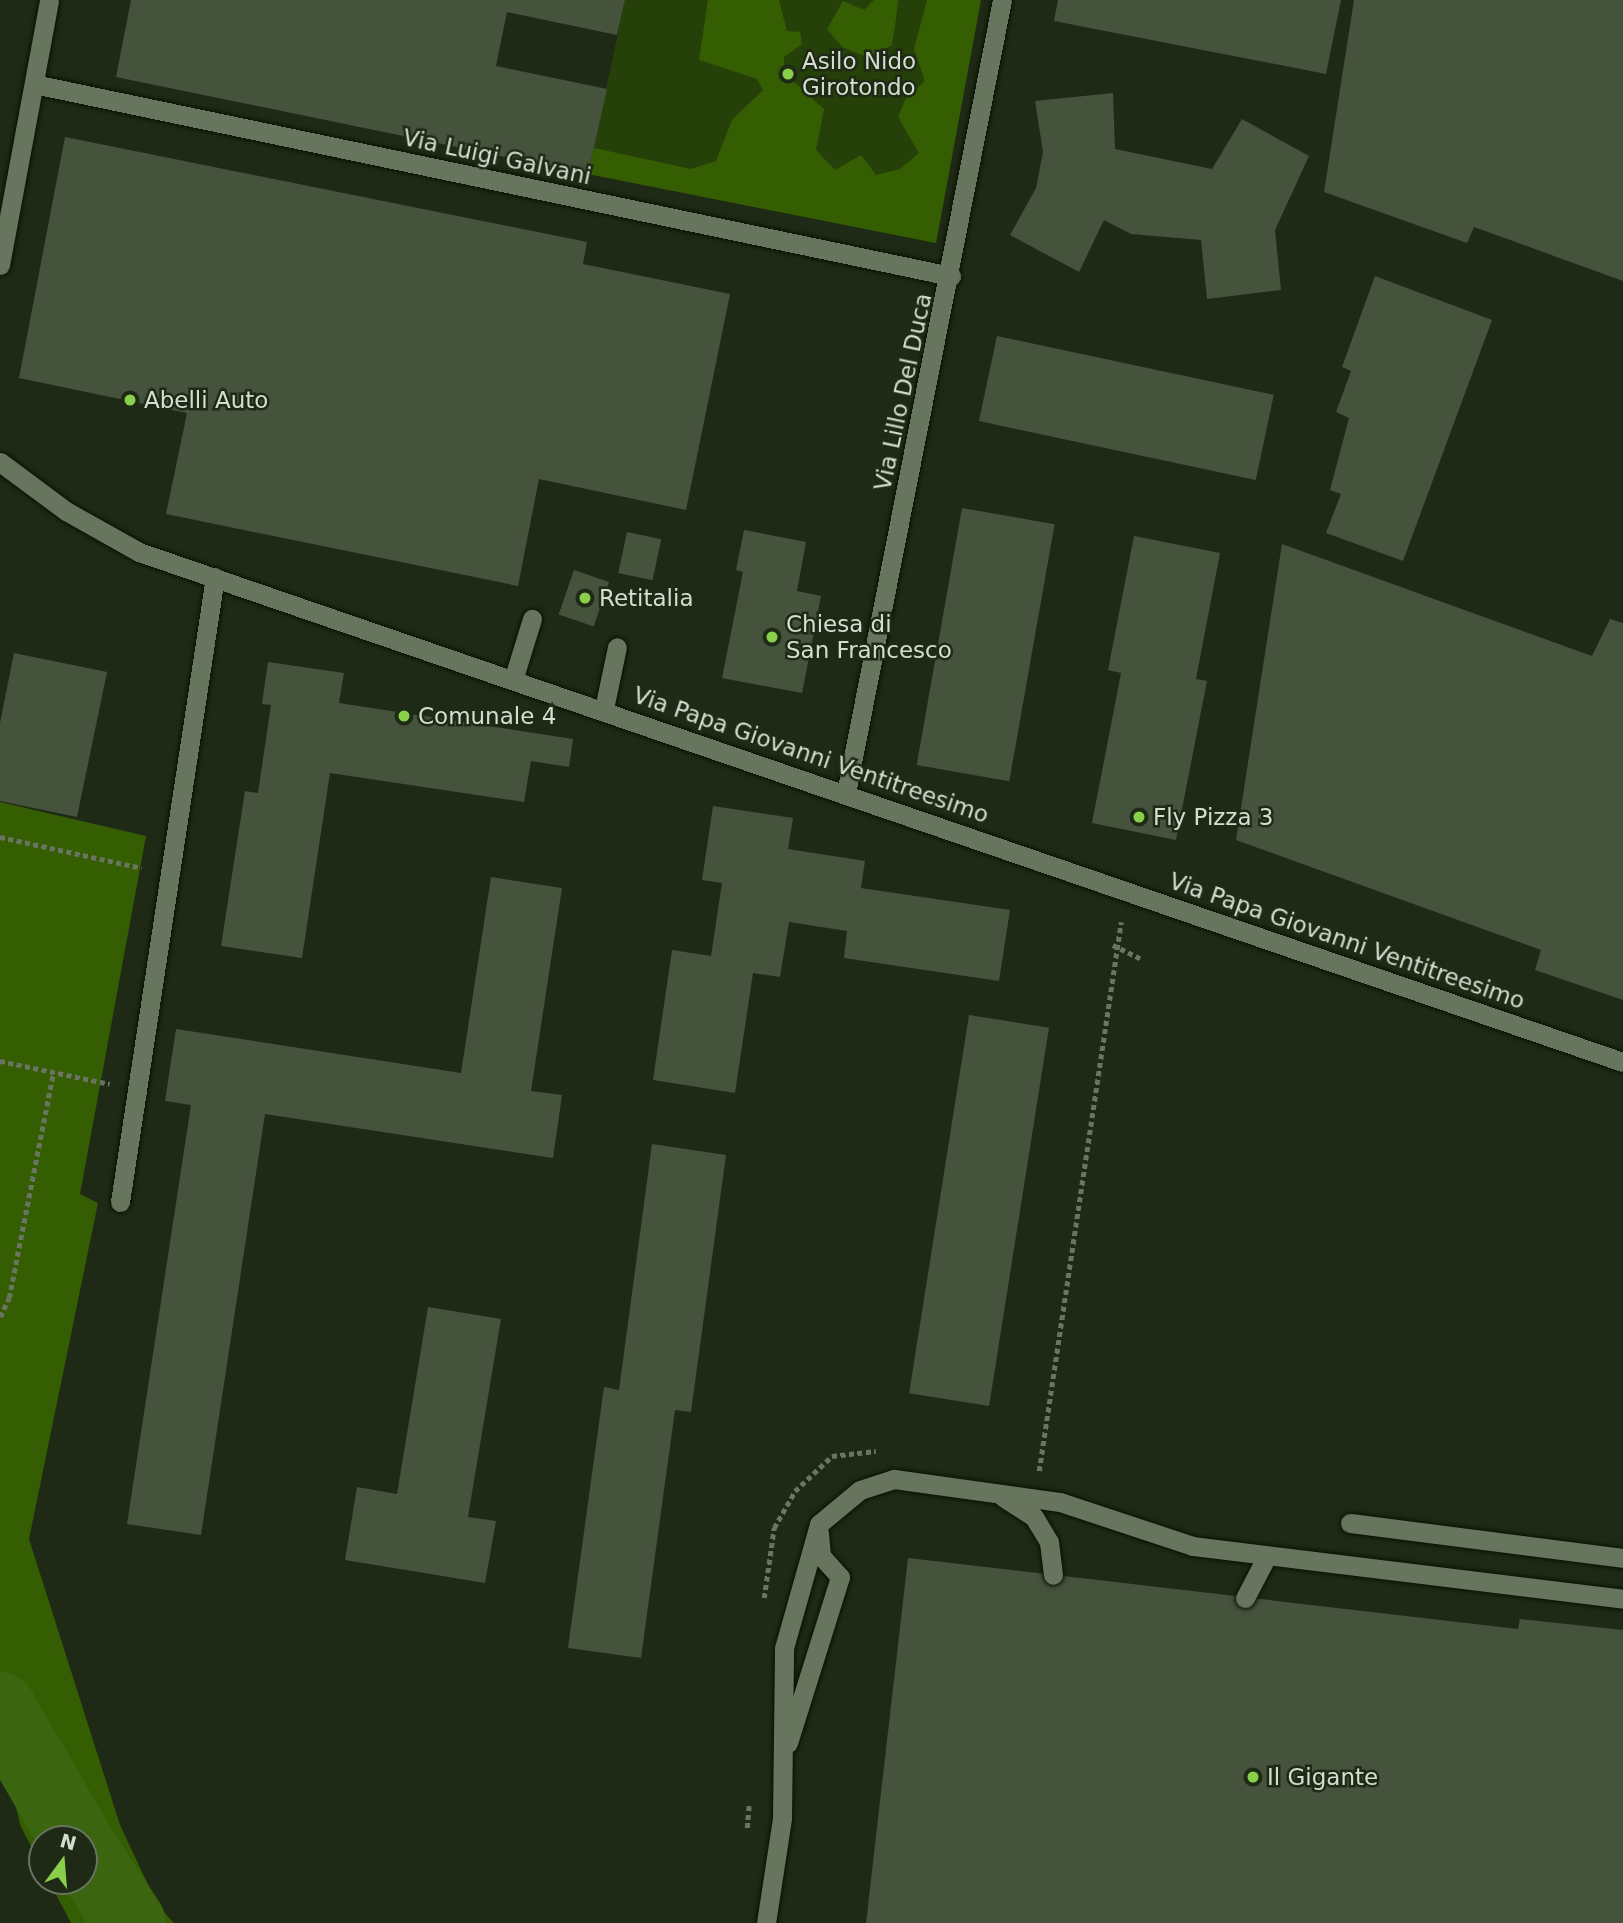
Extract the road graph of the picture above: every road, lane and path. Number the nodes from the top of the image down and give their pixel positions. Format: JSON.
{"nodes":[{"id":1,"x":49,"y":0,"type":"edge"},
{"id":2,"x":1002,"y":0,"type":"edge"},
{"id":3,"x":34,"y":84,"type":"junction"},
{"id":4,"x":0,"y":265,"type":"edge"},
{"id":5,"x":951,"y":276,"type":"junction"},
{"id":6,"x":0,"y":462,"type":"edge"},
{"id":7,"x":215,"y":577,"type":"junction"},
{"id":8,"x":533,"y":619,"type":"dead end"},
{"id":9,"x":617,"y":647,"type":"dead end"},
{"id":10,"x":514,"y":677,"type":"junction"},
{"id":11,"x":604,"y":709,"type":"junction"},
{"id":12,"x":846,"y":793,"type":"junction"},
{"id":13,"x":0,"y":837,"type":"edge"},
{"id":14,"x":170,"y":874,"type":"junction"},
{"id":15,"x":1130,"y":892,"type":"junction"},
{"id":16,"x":1113,"y":945,"type":"junction"},
{"id":17,"x":1142,"y":959,"type":"dead end"},
{"id":18,"x":0,"y":1062,"type":"edge"},
{"id":19,"x":1623,"y":1062,"type":"edge"},
{"id":20,"x":54,"y":1073,"type":"junction"},
{"id":21,"x":138,"y":1089,"type":"junction"},
{"id":22,"x":120,"y":1202,"type":"dead end"},
{"id":23,"x":0,"y":1317,"type":"edge"},
{"id":24,"x":1039,"y":1472,"type":"dead end"},
{"id":25,"x":996,"y":1493,"type":"junction"},
{"id":26,"x":1350,"y":1523,"type":"dead end"},
{"id":27,"x":819,"y":1524,"type":"junction"},
{"id":28,"x":1266,"y":1556,"type":"junction"},
{"id":29,"x":1623,"y":1558,"type":"edge"},
{"id":30,"x":1053,"y":1575,"type":"dead end"},
{"id":31,"x":1245,"y":1598,"type":"dead end"},
{"id":32,"x":1623,"y":1599,"type":"edge"},
{"id":33,"x":784,"y":1759,"type":"junction"},
{"id":34,"x":767,"y":1920,"type":"edge"}],
"edges":[{"from":1,"to":3,"type":"street"},
{"from":2,"to":5,"type":"street","name":"Via Lillo Del Duca"},
{"from":3,"to":4,"type":"street"},
{"from":3,"to":5,"type":"street","name":"Via Luigi Galvani"},
{"from":5,"to":12,"type":"street","name":"Via Lillo Del Duca"},
{"from":6,"to":7,"type":"street","name":"Via Papa Giovanni Ventitreesimo"},
{"from":7,"to":10,"type":"street","name":"Via Papa Giovanni Ventitreesimo"},
{"from":7,"to":14,"type":"street"},
{"from":8,"to":10,"type":"street"},
{"from":9,"to":11,"type":"street"},
{"from":10,"to":11,"type":"street","name":"Via Papa Giovanni Ventitreesimo"},
{"from":11,"to":12,"type":"street","name":"Via Papa Giovanni Ventitreesimo"},
{"from":12,"to":15,"type":"street","name":"Via Papa Giovanni Ventitreesimo"},
{"from":13,"to":14,"type":"path"},
{"from":14,"to":21,"type":"street"},
{"from":15,"to":16,"type":"path"},
{"from":15,"to":19,"type":"street","name":"Via Papa Giovanni Ventitreesimo"},
{"from":16,"to":17,"type":"path"},
{"from":16,"to":24,"type":"path"},
{"from":18,"to":20,"type":"path"},
{"from":20,"to":21,"type":"path"},
{"from":20,"to":23,"type":"path"},
{"from":21,"to":22,"type":"street"},
{"from":25,"to":27,"type":"street"},
{"from":25,"to":28,"type":"street"},
{"from":25,"to":30,"type":"street"},
{"from":26,"to":29,"type":"street"},
{"from":27,"to":33,"type":"street"},
{"from":27,"to":33,"type":"street"},
{"from":28,"to":31,"type":"street"},
{"from":28,"to":32,"type":"street"},
{"from":33,"to":34,"type":"street"}]}
